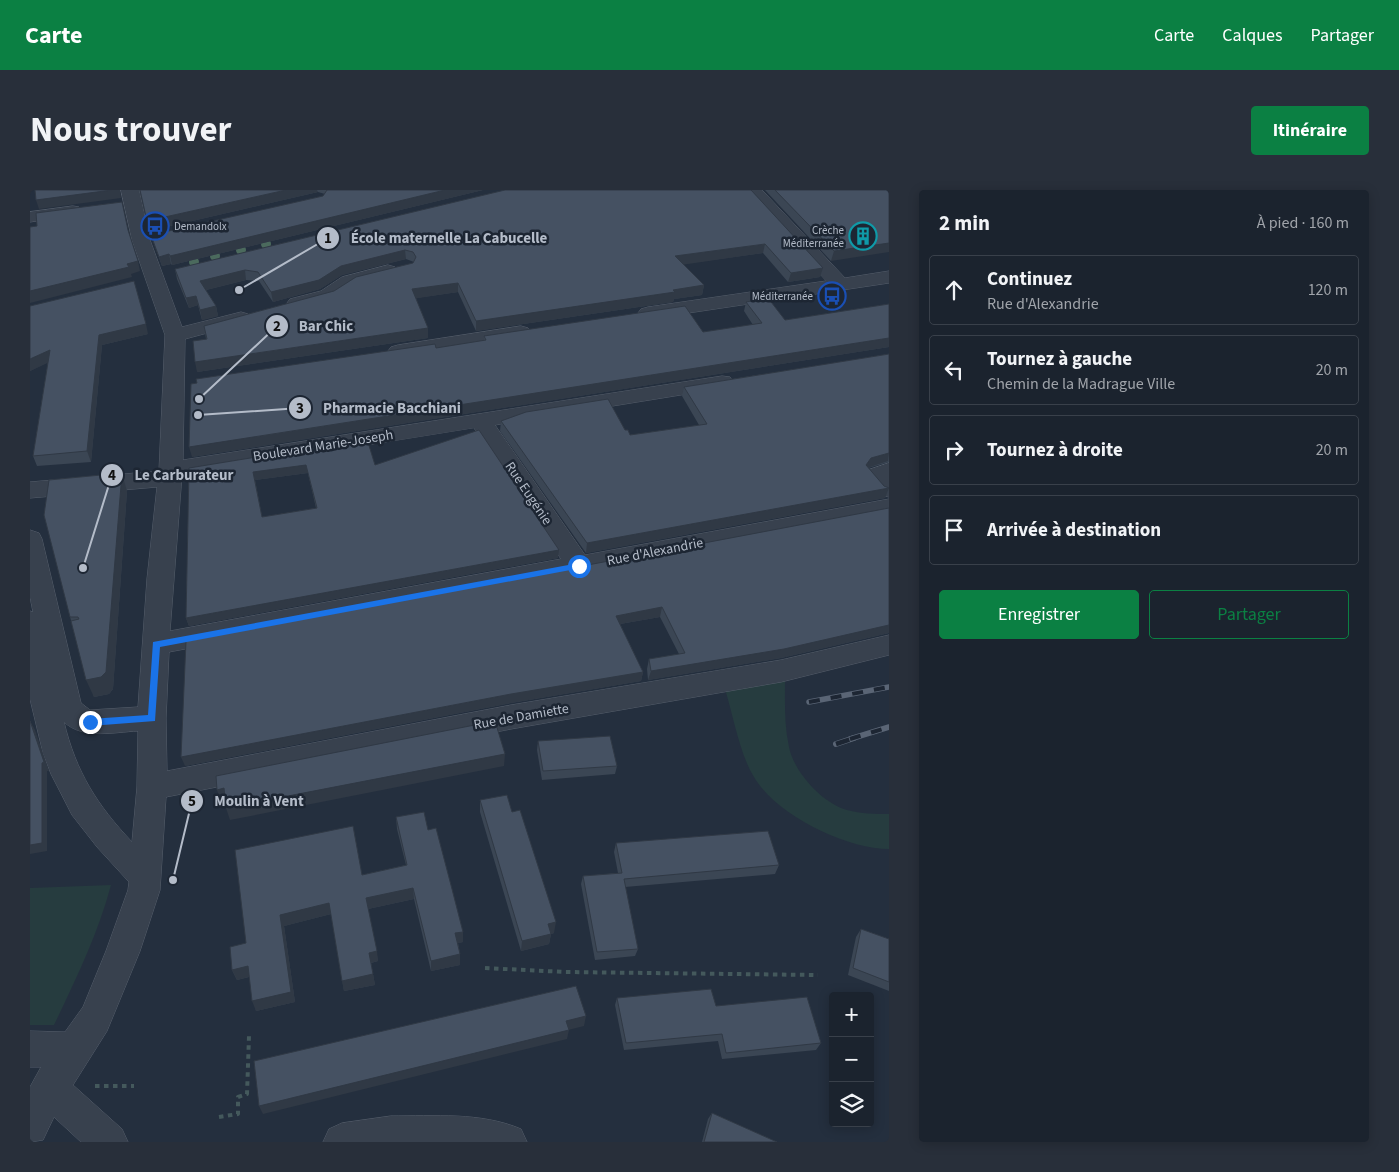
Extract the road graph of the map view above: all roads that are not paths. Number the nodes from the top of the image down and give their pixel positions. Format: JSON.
{"nodes":[{"id":1,"x":752,"y":190,"type":"edge"},
{"id":2,"x":127,"y":200,"type":"edge"},
{"id":3,"x":94,"y":209,"type":"edge"},
{"id":4,"x":30,"y":217,"type":"edge"},
{"id":5,"x":406,"y":267,"type":"edge"},
{"id":6,"x":174,"y":272,"type":"edge"},
{"id":7,"x":889,"y":277,"type":"edge"},
{"id":8,"x":155,"y":279,"type":"junction"},
{"id":9,"x":135,"y":284,"type":"edge"},
{"id":10,"x":840,"y":284,"type":"junction"},
{"id":11,"x":280,"y":308,"type":"edge"},
{"id":12,"x":261,"y":312,"type":"edge"},
{"id":13,"x":630,"y":316,"type":"edge"},
{"id":14,"x":543,"y":329,"type":"edge"},
{"id":15,"x":175,"y":335,"type":"junction"},
{"id":16,"x":377,"y":354,"type":"edge"},
{"id":17,"x":743,"y":379,"type":"edge"},
{"id":18,"x":480,"y":420,"type":"junction"},
{"id":19,"x":889,"y":471,"type":"edge"},
{"id":20,"x":171,"y":474,"type":"junction"},
{"id":21,"x":889,"y":489,"type":"edge"},
{"id":22,"x":30,"y":490,"type":"edge"},
{"id":23,"x":889,"y":507,"type":"edge"},
{"id":24,"x":30,"y":539,"type":"edge"},
{"id":25,"x":579,"y":566,"type":"junction"},
{"id":26,"x":30,"y":621,"type":"edge"},
{"id":27,"x":156,"y":644,"type":"junction"},
{"id":28,"x":889,"y":645,"type":"edge"},
{"id":29,"x":152,"y":718,"type":"junction"},
{"id":30,"x":152,"y":787,"type":"junction"},
{"id":31,"x":145,"y":877,"type":"junction"},
{"id":32,"x":30,"y":1049,"type":"edge"},
{"id":33,"x":74,"y":1050,"type":"junction"},
{"id":34,"x":49,"y":1088,"type":"junction"},
{"id":35,"x":30,"y":1127,"type":"edge"},
{"id":36,"x":109,"y":1142,"type":"edge"},
{"id":37,"x":342,"y":1142,"type":"edge"},
{"id":38,"x":508,"y":1142,"type":"edge"}],
"edges":[{"from":1,"to":10,"type":"street"},
{"from":2,"to":8,"type":"street"},
{"from":3,"to":4,"type":"street"},
{"from":5,"to":11,"type":"street"},
{"from":6,"to":8,"type":"street"},
{"from":7,"to":10,"type":"street"},
{"from":8,"to":9,"type":"street"},
{"from":8,"to":15,"type":"street"},
{"from":10,"to":13,"type":"street"},
{"from":12,"to":15,"type":"street"},
{"from":14,"to":16,"type":"street"},
{"from":15,"to":20,"type":"street"},
{"from":17,"to":18,"type":"street","name":"Boulevard Marie-Joseph"},
{"from":18,"to":20,"type":"street","name":"Boulevard Marie-Joseph"},
{"from":18,"to":25,"type":"street","name":"Rue Eugénie"},
{"from":19,"to":21,"type":"street"},
{"from":20,"to":22,"type":"street","name":"Boulevard Marie-Joseph"},
{"from":20,"to":27,"type":"street"},
{"from":23,"to":25,"type":"street","name":"Rue d'Alexandrie"},
{"from":24,"to":29,"type":"street"},
{"from":25,"to":27,"type":"street","name":"Rue d'Alexandrie"},
{"from":26,"to":31,"type":"street"},
{"from":27,"to":29,"type":"street"},
{"from":28,"to":30,"type":"street","name":"Rue de Damiette"},
{"from":29,"to":30,"type":"street"},
{"from":30,"to":31,"type":"street"},
{"from":31,"to":33,"type":"street"},
{"from":32,"to":33,"type":"street"},
{"from":33,"to":34,"type":"street"},
{"from":34,"to":35,"type":"street"},
{"from":34,"to":36,"type":"street"},
{"from":37,"to":38,"type":"street"}]}
